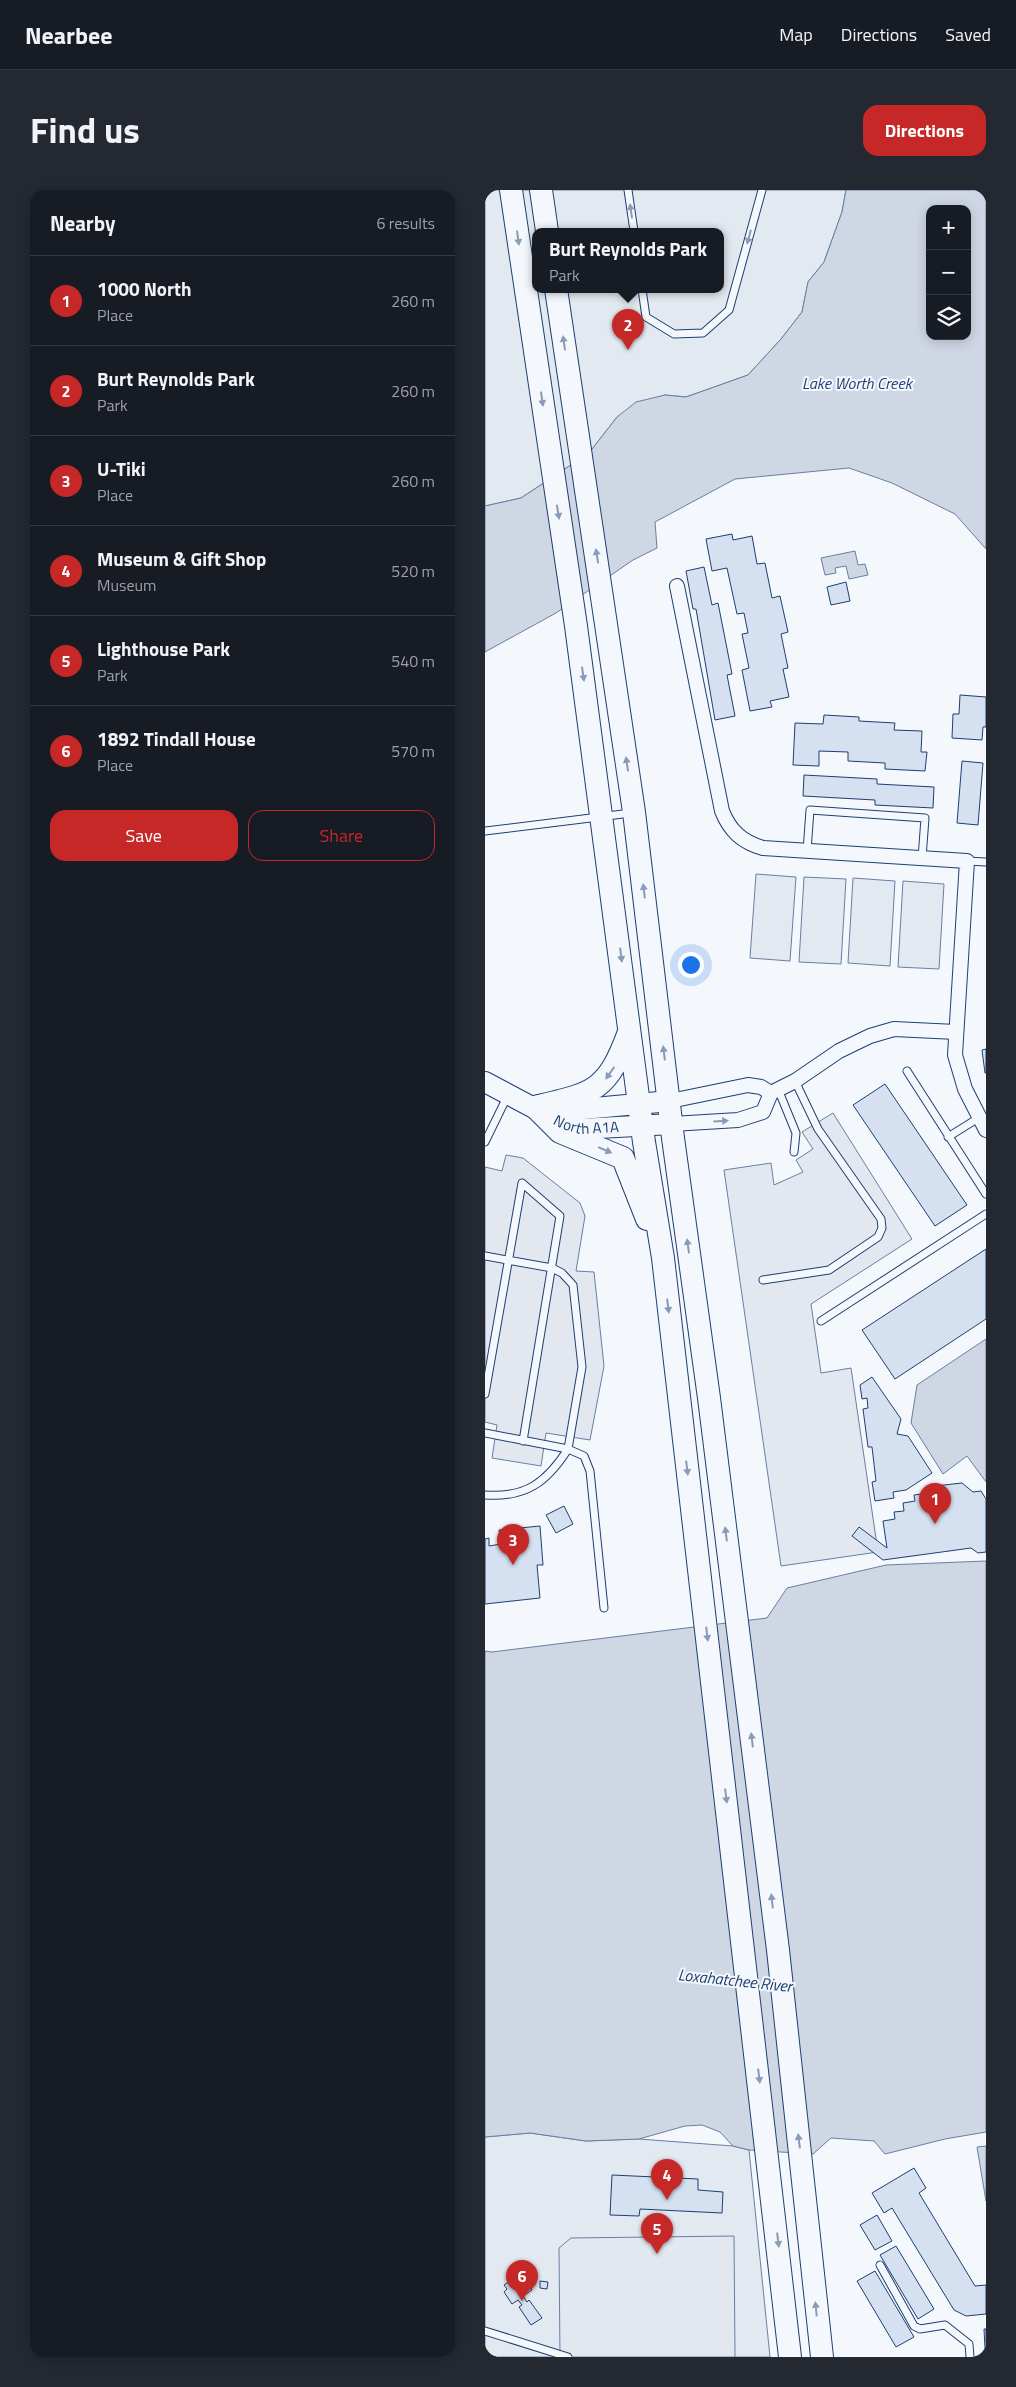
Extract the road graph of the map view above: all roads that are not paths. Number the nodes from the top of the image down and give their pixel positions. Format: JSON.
{"nodes":[{"id":1,"x":511,"y":190,"type":"edge"},
{"id":2,"x":541,"y":190,"type":"edge"},
{"id":3,"x":628,"y":190,"type":"edge"},
{"id":4,"x":762,"y":190,"type":"edge"},
{"id":5,"x":547,"y":228,"type":"edge"},
{"id":6,"x":634,"y":228,"type":"edge"},
{"id":7,"x":557,"y":293,"type":"edge"},
{"id":8,"x":643,"y":293,"type":"edge"},
{"id":9,"x":677,"y":586,"type":"dead end"},
{"id":10,"x":634,"y":812,"type":"junction"},
{"id":11,"x":603,"y":815,"type":"junction"},
{"id":12,"x":485,"y":831,"type":"edge"},
{"id":13,"x":807,"y":851,"type":"junction"},
{"id":14,"x":922,"y":858,"type":"junction"},
{"id":15,"x":967,"y":861,"type":"junction"},
{"id":16,"x":986,"y":862,"type":"edge"},
{"id":17,"x":630,"y":1028,"type":"junction"},
{"id":18,"x":956,"y":1032,"type":"junction"},
{"id":19,"x":907,"y":1071,"type":"dead end"},
{"id":20,"x":795,"y":1081,"type":"junction"},
{"id":21,"x":485,"y":1082,"type":"edge"},
{"id":22,"x":775,"y":1091,"type":"junction"},
{"id":23,"x":509,"y":1094,"type":"junction"},
{"id":24,"x":670,"y":1101,"type":"junction"},
{"id":25,"x":535,"y":1107,"type":"junction"},
{"id":26,"x":641,"y":1115,"type":"junction"},
{"id":27,"x":672,"y":1124,"type":"junction"},
{"id":28,"x":983,"y":1124,"type":"edge"},
{"id":29,"x":948,"y":1137,"type":"junction"},
{"id":30,"x":485,"y":1142,"type":"edge"},
{"id":31,"x":794,"y":1152,"type":"dead end"},
{"id":32,"x":986,"y":1194,"type":"edge"},
{"id":33,"x":986,"y":1214,"type":"edge"},
{"id":34,"x":485,"y":1256,"type":"edge"},
{"id":35,"x":663,"y":1258,"type":"junction"},
{"id":36,"x":509,"y":1260,"type":"junction"},
{"id":37,"x":552,"y":1268,"type":"junction"},
{"id":38,"x":763,"y":1280,"type":"dead end"},
{"id":39,"x":821,"y":1321,"type":"dead end"},
{"id":40,"x":485,"y":1394,"type":"edge"},
{"id":41,"x":485,"y":1434,"type":"edge"},
{"id":42,"x":523,"y":1441,"type":"junction"},
{"id":43,"x":568,"y":1449,"type":"junction"},
{"id":44,"x":485,"y":1495,"type":"edge"},
{"id":45,"x":604,"y":1608,"type":"dead end"},
{"id":46,"x":879,"y":2265,"type":"dead end"},
{"id":47,"x":485,"y":2331,"type":"edge"},
{"id":48,"x":567,"y":2357,"type":"edge"},
{"id":49,"x":791,"y":2357,"type":"edge"},
{"id":50,"x":822,"y":2357,"type":"edge"},
{"id":51,"x":970,"y":2357,"type":"edge"}],
"edges":[{"from":1,"to":11,"type":"main road","one_way":true},
{"from":2,"to":5,"type":"main road"},
{"from":6,"to":3,"type":"lane","one_way":true},
{"from":4,"to":8,"type":"lane","one_way":true},
{"from":10,"to":7,"type":"main road","one_way":true},
{"from":9,"to":13,"type":"street"},
{"from":10,"to":11,"type":"lane"},
{"from":24,"to":10,"type":"main road","one_way":true},
{"from":11,"to":12,"type":"lane"},
{"from":11,"to":17,"type":"main road","one_way":true},
{"from":13,"to":14,"type":"street"},
{"from":13,"to":14,"type":"lane"},
{"from":14,"to":15,"type":"street"},
{"from":15,"to":16,"type":"lane"},
{"from":15,"to":18,"type":"street"},
{"from":17,"to":25,"type":"main road","one_way":true},
{"from":17,"to":26,"type":"main road"},
{"from":18,"to":20,"type":"street"},
{"from":18,"to":28,"type":"street"},
{"from":19,"to":29,"type":"lane"},
{"from":20,"to":22,"type":"street"},
{"from":20,"to":38,"type":"lane"},
{"from":21,"to":23,"type":"street","name":"North A1A"},
{"from":22,"to":24,"type":"street"},
{"from":27,"to":22,"type":"street","one_way":true},
{"from":22,"to":31,"type":"lane"},
{"from":23,"to":25,"type":"street","name":"North A1A"},
{"from":23,"to":30,"type":"lane"},
{"from":24,"to":26,"type":"street"},
{"from":24,"to":27,"type":"main road"},
{"from":25,"to":26,"type":"street","name":"North A1A"},
{"from":25,"to":35,"type":"main road","one_way":true},
{"from":26,"to":27,"type":"street"},
{"from":26,"to":35,"type":"main road"},
{"from":50,"to":27,"type":"main road","one_way":true},
{"from":28,"to":29,"type":"lane"},
{"from":29,"to":32,"type":"lane"},
{"from":33,"to":39,"type":"lane"},
{"from":34,"to":36,"type":"lane"},
{"from":35,"to":49,"type":"main road","one_way":true},
{"from":36,"to":37,"type":"lane"},
{"from":36,"to":37,"type":"lane"},
{"from":36,"to":40,"type":"lane"},
{"from":37,"to":42,"type":"lane"},
{"from":37,"to":43,"type":"lane"},
{"from":41,"to":42,"type":"lane"},
{"from":42,"to":43,"type":"lane"},
{"from":43,"to":44,"type":"lane"},
{"from":43,"to":45,"type":"lane"},
{"from":46,"to":51,"type":"lane"},
{"from":47,"to":48,"type":"lane"}]}
